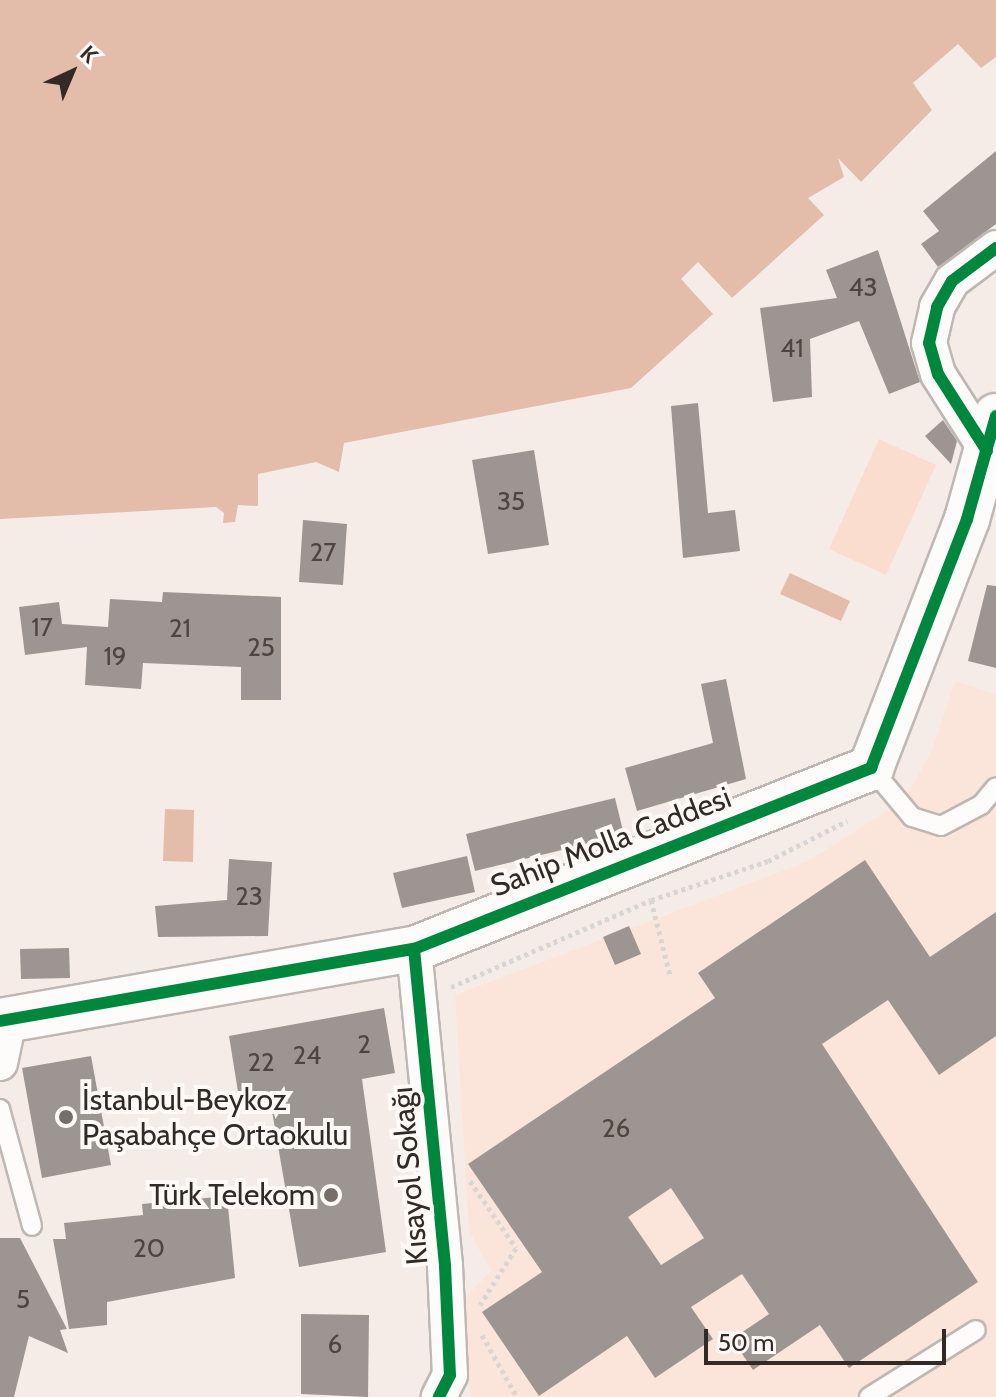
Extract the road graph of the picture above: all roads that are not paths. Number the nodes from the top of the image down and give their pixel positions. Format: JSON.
{"nodes":[{"id":1,"x":996,"y":248,"type":"edge"},
{"id":2,"x":990,"y":457,"type":"edge"},
{"id":3,"x":871,"y":768,"type":"junction"},
{"id":4,"x":996,"y":787,"type":"edge"},
{"id":5,"x":414,"y":949,"type":"junction"},
{"id":6,"x":4,"y":1020,"type":"edge"},
{"id":7,"x":0,"y":1063,"type":"edge"},
{"id":8,"x":0,"y":1109,"type":"edge"},
{"id":9,"x":32,"y":1226,"type":"dead end"},
{"id":10,"x":976,"y":1330,"type":"dead end"},
{"id":11,"x":448,"y":1390,"type":"edge"},
{"id":12,"x":869,"y":1397,"type":"edge"}],
"edges":[{"from":1,"to":2,"type":"street"},
{"from":2,"to":3,"type":"main road"},
{"from":3,"to":4,"type":"lane"},
{"from":3,"to":5,"type":"main road","name":"Sahip Molla Caddesi"},
{"from":5,"to":6,"type":"main road","name":"Sahip Molla Caddesi"},
{"from":5,"to":11,"type":"street","name":"Kısayol Sokağı"},
{"from":6,"to":7,"type":"street"},
{"from":8,"to":9,"type":"lane"},
{"from":10,"to":12,"type":"lane"}]}
